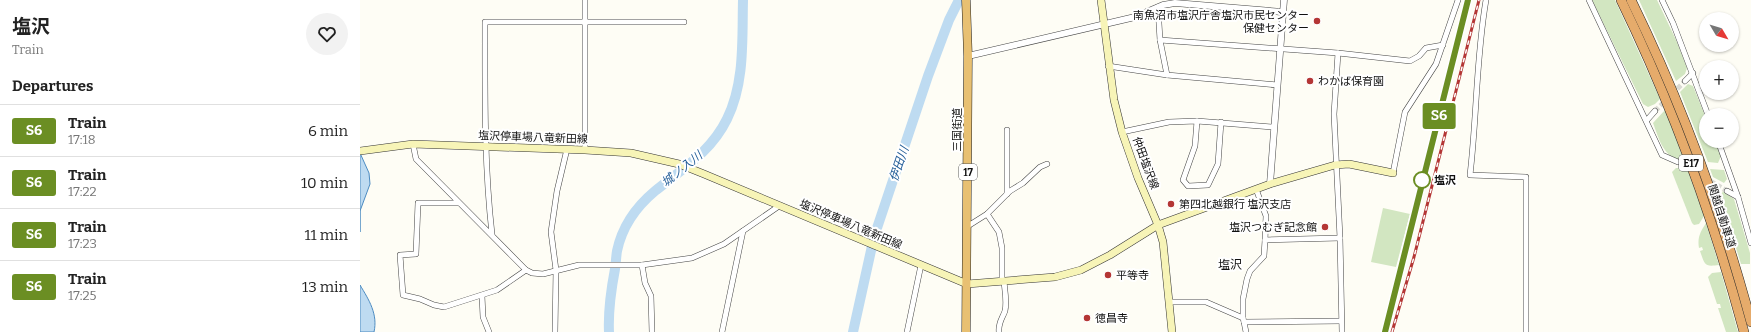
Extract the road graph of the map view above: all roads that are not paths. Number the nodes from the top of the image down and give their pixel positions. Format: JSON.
{"nodes":[{"id":1,"x":585,"y":0,"type":"edge"},
{"id":2,"x":966,"y":0,"type":"edge"},
{"id":3,"x":1101,"y":0,"type":"edge"},
{"id":4,"x":1284,"y":0,"type":"edge"},
{"id":5,"x":1458,"y":0,"type":"edge"},
{"id":6,"x":1486,"y":0,"type":"edge"},
{"id":7,"x":1589,"y":0,"type":"edge"},
{"id":8,"x":1621,"y":0,"type":"edge"},
{"id":9,"x":1631,"y":0,"type":"edge"},
{"id":10,"x":1662,"y":0,"type":"edge"},
{"id":11,"x":1161,"y":4,"type":"edge"},
{"id":12,"x":1283,"y":12,"type":"junction"},
{"id":13,"x":585,"y":22,"type":"junction"},
{"id":14,"x":684,"y":22,"type":"dead end"},
{"id":15,"x":1105,"y":25,"type":"junction"},
{"id":16,"x":1160,"y":40,"type":"junction"},
{"id":17,"x":1443,"y":45,"type":"junction"},
{"id":18,"x":1280,"y":48,"type":"junction"},
{"id":19,"x":1338,"y":53,"type":"junction"},
{"id":20,"x":968,"y":56,"type":"junction"},
{"id":21,"x":1108,"y":66,"type":"junction"},
{"id":22,"x":1693,"y":73,"type":"junction"},
{"id":23,"x":1167,"y":75,"type":"junction"},
{"id":24,"x":1685,"y":81,"type":"tunnel mouth"},
{"id":25,"x":1278,"y":84,"type":"junction"},
{"id":26,"x":1706,"y":108,"type":"edge"},
{"id":27,"x":1655,"y":111,"type":"tunnel mouth"},
{"id":28,"x":1647,"y":120,"type":"junction"},
{"id":29,"x":1197,"y":121,"type":"junction"},
{"id":30,"x":1221,"y":122,"type":"junction"},
{"id":31,"x":1273,"y":127,"type":"junction"},
{"id":32,"x":1008,"y":130,"type":"dead end"},
{"id":33,"x":1122,"y":132,"type":"junction"},
{"id":34,"x":413,"y":144,"type":"junction"},
{"id":35,"x":486,"y":147,"type":"junction"},
{"id":36,"x":1720,"y":148,"type":"edge"},
{"id":37,"x":567,"y":149,"type":"junction"},
{"id":38,"x":585,"y":150,"type":"junction"},
{"id":39,"x":360,"y":151,"type":"edge"},
{"id":40,"x":1678,"y":162,"type":"tunnel mouth"},
{"id":41,"x":1047,"y":164,"type":"dead end"},
{"id":42,"x":1335,"y":165,"type":"junction"},
{"id":43,"x":1393,"y":173,"type":"joint"},
{"id":44,"x":1270,"y":184,"type":"junction"},
{"id":45,"x":1256,"y":189,"type":"junction"},
{"id":46,"x":1728,"y":191,"type":"tunnel mouth"},
{"id":47,"x":1007,"y":194,"type":"junction"},
{"id":48,"x":1738,"y":197,"type":"junction"},
{"id":49,"x":458,"y":203,"type":"junction"},
{"id":50,"x":779,"y":206,"type":"junction"},
{"id":51,"x":986,"y":214,"type":"junction"},
{"id":52,"x":968,"y":226,"type":"junction"},
{"id":53,"x":1158,"y":226,"type":"junction"},
{"id":54,"x":743,"y":231,"type":"junction"},
{"id":55,"x":492,"y":234,"type":"junction"},
{"id":56,"x":1340,"y":238,"type":"junction"},
{"id":57,"x":1265,"y":240,"type":"junction"},
{"id":58,"x":1751,"y":242,"type":"edge"},
{"id":59,"x":642,"y":265,"type":"junction"},
{"id":60,"x":921,"y":265,"type":"junction"},
{"id":61,"x":526,"y":270,"type":"junction"},
{"id":62,"x":556,"y":270,"type":"junction"},
{"id":63,"x":1003,"y":282,"type":"junction"},
{"id":64,"x":968,"y":284,"type":"junction"},
{"id":65,"x":482,"y":296,"type":"junction"},
{"id":66,"x":1169,"y":302,"type":"junction"},
{"id":67,"x":1244,"y":320,"type":"junction"},
{"id":68,"x":1341,"y":321,"type":"junction"},
{"id":69,"x":1751,"y":322,"type":"edge"},
{"id":70,"x":489,"y":332,"type":"edge"},
{"id":71,"x":555,"y":332,"type":"edge"},
{"id":72,"x":652,"y":332,"type":"edge"},
{"id":73,"x":722,"y":332,"type":"edge"},
{"id":74,"x":907,"y":332,"type":"edge"},
{"id":75,"x":966,"y":332,"type":"edge"},
{"id":76,"x":999,"y":332,"type":"edge"},
{"id":77,"x":1172,"y":332,"type":"edge"},
{"id":78,"x":1246,"y":332,"type":"edge"},
{"id":79,"x":1342,"y":332,"type":"edge"},
{"id":80,"x":1526,"y":332,"type":"edge"},
{"id":81,"x":1744,"y":332,"type":"edge"}],
"edges":[{"from":1,"to":13,"type":"street"},
{"from":2,"to":20,"type":"highway","name":"三国街道","number":"17"},
{"from":3,"to":15,"type":"main road","name":"仲田塩沢線"},
{"from":4,"to":12,"type":"street"},
{"from":5,"to":17,"type":"street"},
{"from":6,"to":80,"type":"street"},
{"from":7,"to":28,"type":"street"},
{"from":8,"to":81,"type":"highway","name":"関越自動車道","number":"E17"},
{"from":9,"to":69,"type":"highway","name":"関越自動車道","number":"E17"},
{"from":10,"to":22,"type":"street"},
{"from":11,"to":12,"type":"street"},
{"from":11,"to":15,"type":"street"},
{"from":11,"to":16,"type":"street"},
{"from":12,"to":18,"type":"street"},
{"from":13,"to":14,"type":"street"},
{"from":13,"to":35,"type":"street"},
{"from":13,"to":38,"type":"street"},
{"from":15,"to":20,"type":"street"},
{"from":15,"to":21,"type":"main road","name":"仲田塩沢線"},
{"from":16,"to":18,"type":"street"},
{"from":16,"to":23,"type":"street"},
{"from":17,"to":19,"type":"street"},
{"from":17,"to":43,"type":"street"},
{"from":18,"to":19,"type":"street"},
{"from":18,"to":25,"type":"street"},
{"from":19,"to":42,"type":"street"},
{"from":20,"to":52,"type":"highway","name":"三国街道","number":"17"},
{"from":21,"to":23,"type":"street"},
{"from":21,"to":33,"type":"main road","name":"仲田塩沢線"},
{"from":22,"to":24,"type":"street"},
{"from":22,"to":26,"type":"street"},
{"from":23,"to":25,"type":"street"},
{"from":25,"to":31,"type":"street"},
{"from":27,"to":28,"type":"street"},
{"from":28,"to":40,"type":"street"},
{"from":29,"to":30,"type":"street"},
{"from":29,"to":30,"type":"street"},
{"from":29,"to":33,"type":"street"},
{"from":30,"to":31,"type":"street"},
{"from":31,"to":44,"type":"street"},
{"from":32,"to":47,"type":"street"},
{"from":33,"to":53,"type":"main road","name":"仲田塩沢線"},
{"from":34,"to":35,"type":"main road","name":"塩沢停車場八竜新田線"},
{"from":34,"to":39,"type":"main road","name":"塩沢停車場八竜新田線"},
{"from":34,"to":49,"type":"street"},
{"from":35,"to":37,"type":"main road","name":"塩沢停車場八竜新田線"},
{"from":35,"to":55,"type":"street"},
{"from":36,"to":48,"type":"street"},
{"from":37,"to":38,"type":"main road","name":"塩沢停車場八竜新田線"},
{"from":37,"to":62,"type":"street"},
{"from":38,"to":50,"type":"main road","name":"塩沢停車場八竜新田線"},
{"from":41,"to":47,"type":"street"},
{"from":42,"to":43,"type":"main road"},
{"from":42,"to":44,"type":"main road"},
{"from":42,"to":56,"type":"street"},
{"from":44,"to":45,"type":"main road"},
{"from":45,"to":53,"type":"main road"},
{"from":45,"to":57,"type":"street"},
{"from":46,"to":48,"type":"street"},
{"from":47,"to":51,"type":"street"},
{"from":48,"to":58,"type":"street"},
{"from":49,"to":55,"type":"street"},
{"from":49,"to":65,"type":"street"},
{"from":50,"to":54,"type":"street"},
{"from":50,"to":60,"type":"main road","name":"塩沢停車場八竜新田線"},
{"from":51,"to":52,"type":"street"},
{"from":51,"to":63,"type":"street"},
{"from":52,"to":64,"type":"highway","name":"三国街道","number":"17"},
{"from":53,"to":63,"type":"main road"},
{"from":53,"to":66,"type":"main road","name":"仲田塩沢線"},
{"from":54,"to":59,"type":"street"},
{"from":54,"to":73,"type":"street"},
{"from":55,"to":61,"type":"street"},
{"from":56,"to":57,"type":"street"},
{"from":56,"to":68,"type":"street"},
{"from":57,"to":67,"type":"street"},
{"from":59,"to":62,"type":"street"},
{"from":59,"to":72,"type":"street"},
{"from":60,"to":64,"type":"main road","name":"塩沢停車場八竜新田線"},
{"from":60,"to":74,"type":"street"},
{"from":61,"to":62,"type":"street"},
{"from":61,"to":65,"type":"street"},
{"from":62,"to":71,"type":"street"},
{"from":63,"to":64,"type":"main road"},
{"from":63,"to":76,"type":"street"},
{"from":64,"to":75,"type":"highway","name":"三国街道","number":"17"},
{"from":65,"to":70,"type":"street"},
{"from":66,"to":67,"type":"street"},
{"from":66,"to":77,"type":"main road","name":"仲田塩沢線"},
{"from":67,"to":68,"type":"street"},
{"from":67,"to":78,"type":"street"},
{"from":68,"to":79,"type":"street"}]}
